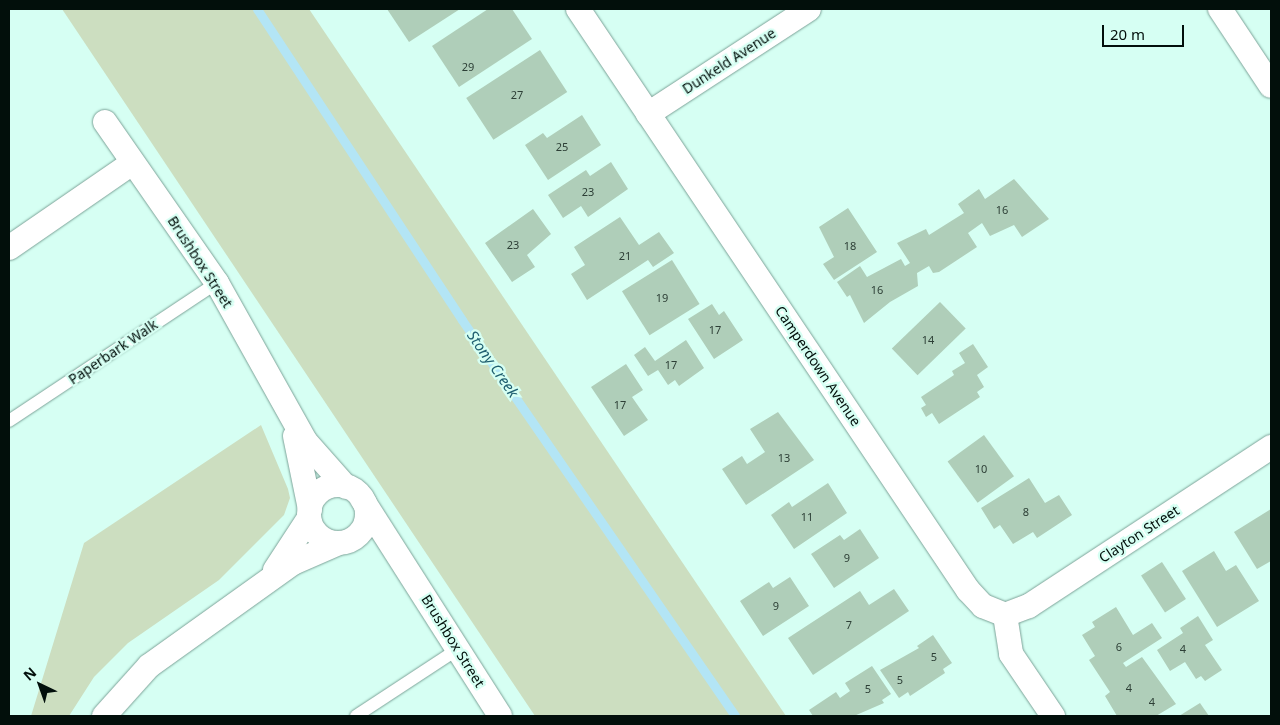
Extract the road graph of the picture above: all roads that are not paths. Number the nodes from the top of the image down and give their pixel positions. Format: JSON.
{"nodes":[{"id":1,"x":578,"y":9,"type":"edge"},
{"id":2,"x":809,"y":9,"type":"edge"},
{"id":3,"x":1220,"y":9,"type":"edge"},
{"id":4,"x":1271,"y":86,"type":"edge"},
{"id":5,"x":648,"y":114,"type":"junction"},
{"id":6,"x":105,"y":122,"type":"dead end"},
{"id":7,"x":132,"y":163,"type":"junction"},
{"id":8,"x":9,"y":248,"type":"edge"},
{"id":9,"x":217,"y":283,"type":"junction"},
{"id":10,"x":286,"y":408,"type":"junction"},
{"id":11,"x":9,"y":421,"type":"edge"},
{"id":12,"x":1271,"y":447,"type":"edge"},
{"id":13,"x":354,"y":493,"type":"junction"},
{"id":14,"x":310,"y":513,"type":"junction"},
{"id":15,"x":343,"y":542,"type":"junction"},
{"id":16,"x":406,"y":566,"type":"junction"},
{"id":17,"x":260,"y":586,"type":"junction"},
{"id":18,"x":1005,"y":615,"type":"junction"},
{"id":19,"x":458,"y":649,"type":"junction"},
{"id":20,"x":104,"y":716,"type":"edge"},
{"id":21,"x":356,"y":716,"type":"edge"},
{"id":22,"x":500,"y":716,"type":"edge"},
{"id":23,"x":1053,"y":716,"type":"edge"}],
"edges":[{"from":1,"to":5,"type":"street","name":"Camperdown Avenue"},
{"from":2,"to":5,"type":"street","name":"Dunkeld Avenue"},
{"from":3,"to":4,"type":"street"},
{"from":5,"to":18,"type":"street","name":"Camperdown Avenue"},
{"from":6,"to":7,"type":"street","name":"Brushbox Street"},
{"from":7,"to":8,"type":"street"},
{"from":7,"to":9,"type":"street","name":"Brushbox Street"},
{"from":9,"to":10,"type":"street","name":"Brushbox Street"},
{"from":9,"to":11,"type":"lane","name":"Paperbark Walk"},
{"from":10,"to":13,"type":"street","name":"Brushbox Street"},
{"from":10,"to":14,"type":"street","name":"Brushbox Street"},
{"from":12,"to":18,"type":"street","name":"Clayton Street"},
{"from":13,"to":14,"type":"street"},
{"from":13,"to":15,"type":"street"},
{"from":13,"to":16,"type":"street","name":"Brushbox Street"},
{"from":14,"to":15,"type":"street","name":"Brushbox Street"},
{"from":14,"to":17,"type":"street"},
{"from":15,"to":16,"type":"street","name":"Brushbox Street"},
{"from":15,"to":17,"type":"street"},
{"from":16,"to":19,"type":"street","name":"Brushbox Street"},
{"from":17,"to":20,"type":"street"},
{"from":18,"to":23,"type":"street"},
{"from":19,"to":21,"type":"lane"},
{"from":19,"to":22,"type":"street","name":"Brushbox Street"}]}
